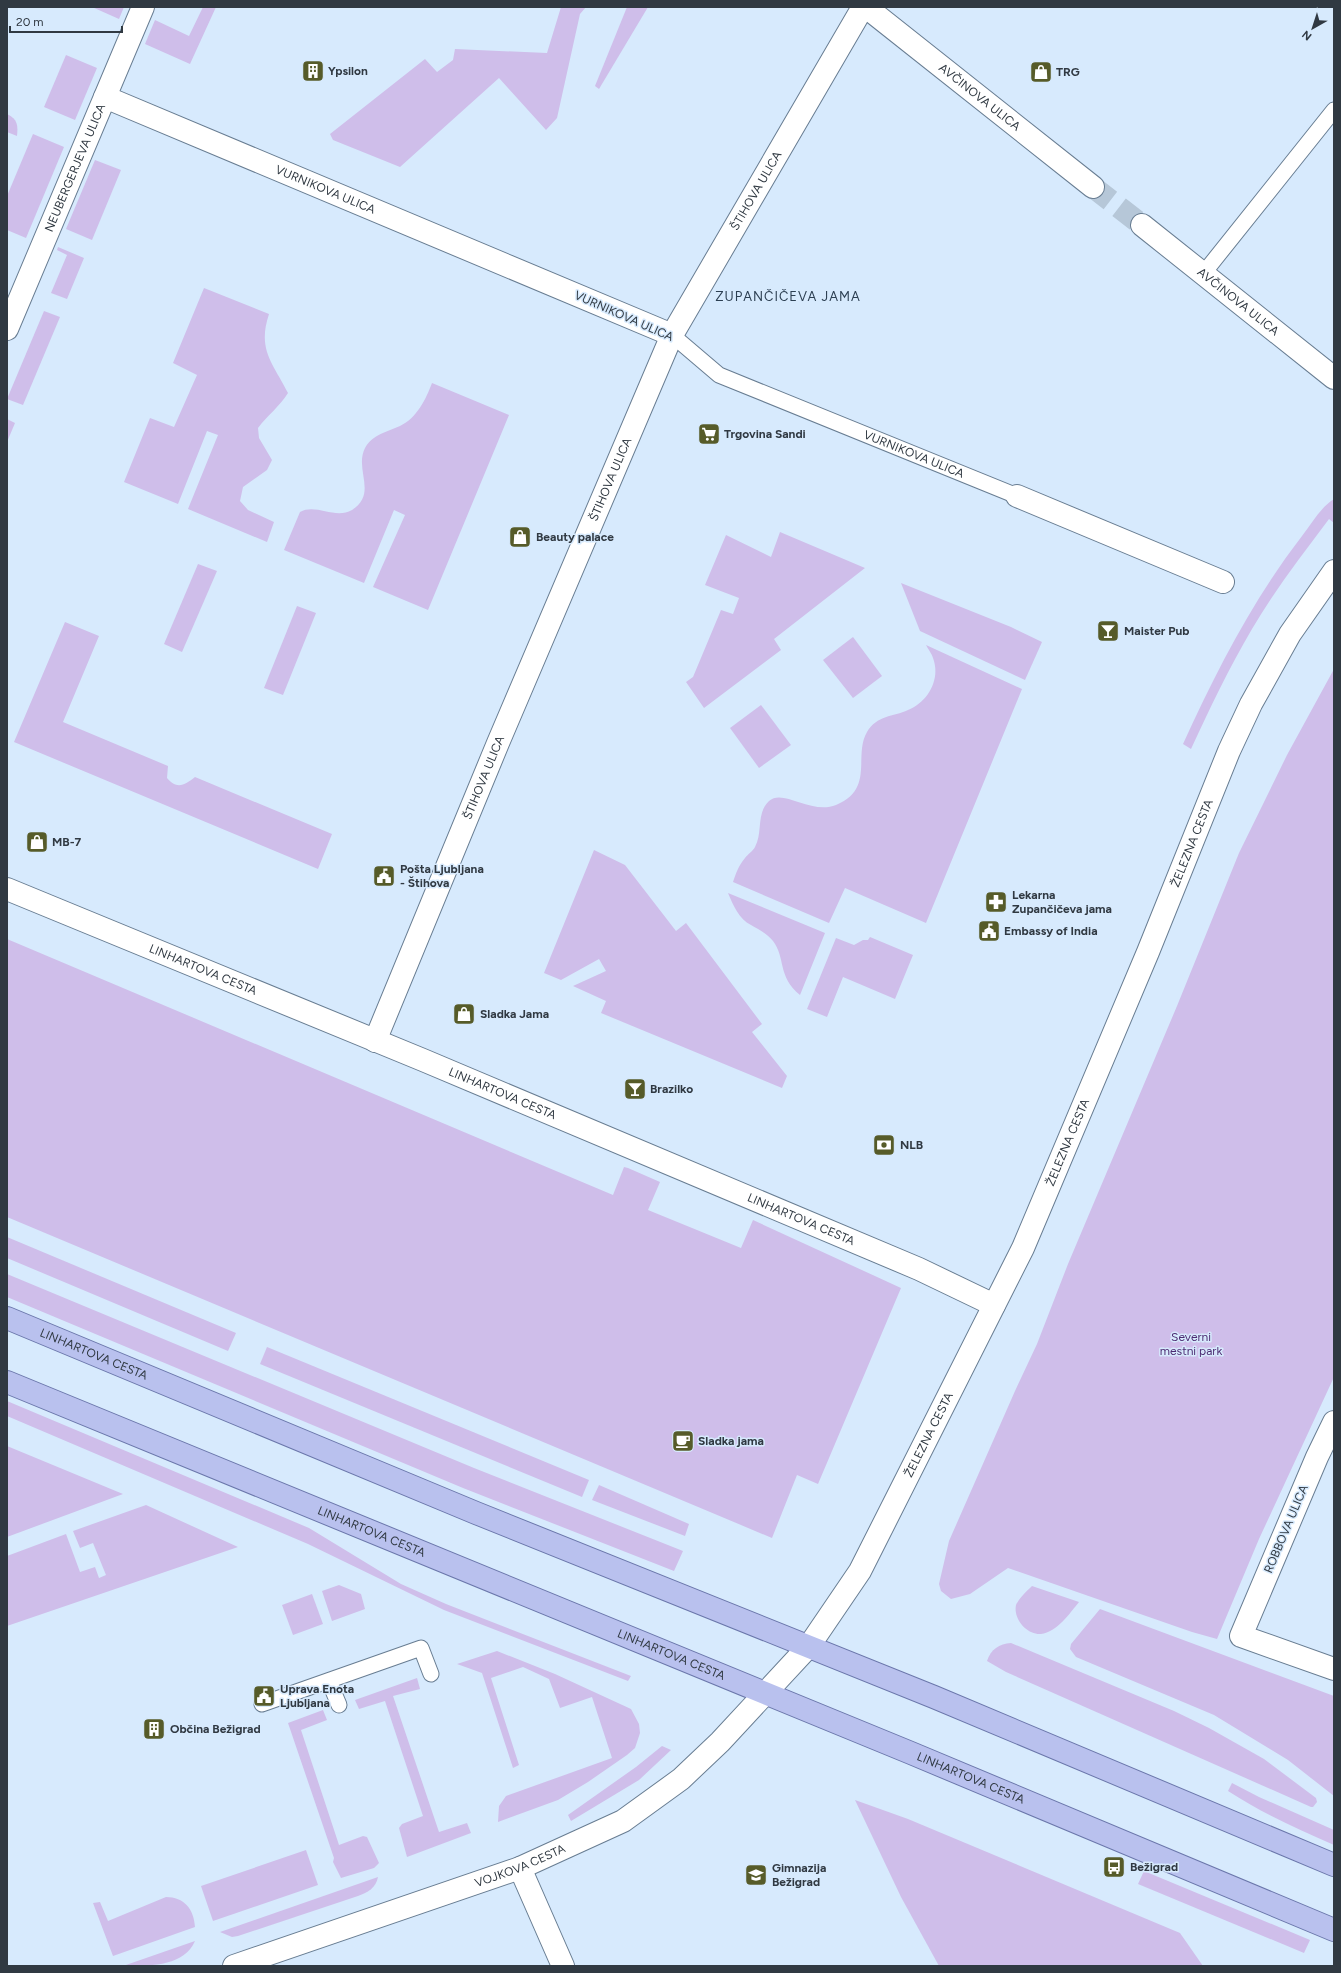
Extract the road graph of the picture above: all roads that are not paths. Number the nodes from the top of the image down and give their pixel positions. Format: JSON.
{"nodes":[{"id":1,"x":143,"y":7,"type":"edge"},
{"id":2,"x":863,"y":7,"type":"edge"},
{"id":3,"x":866,"y":7,"type":"edge"},
{"id":4,"x":105,"y":97,"type":"junction"},
{"id":5,"x":1334,"y":110,"type":"edge"},
{"id":6,"x":1093,"y":187,"type":"tunnel mouth"},
{"id":7,"x":1142,"y":225,"type":"tunnel mouth"},
{"id":8,"x":1203,"y":274,"type":"junction"},
{"id":9,"x":7,"y":329,"type":"edge"},
{"id":10,"x":672,"y":335,"type":"junction"},
{"id":11,"x":1334,"y":378,"type":"edge"},
{"id":12,"x":1017,"y":496,"type":"joint"},
{"id":13,"x":1334,"y":570,"type":"edge"},
{"id":14,"x":1223,"y":582,"type":"dead end"},
{"id":15,"x":7,"y":889,"type":"edge"},
{"id":16,"x":375,"y":1041,"type":"junction"},
{"id":17,"x":994,"y":1305,"type":"junction"},
{"id":18,"x":7,"y":1318,"type":"edge"},
{"id":19,"x":7,"y":1382,"type":"edge"},
{"id":20,"x":1334,"y":1422,"type":"edge"},
{"id":21,"x":809,"y":1646,"type":"junction"},
{"id":22,"x":1334,"y":1669,"type":"edge"},
{"id":23,"x":431,"y":1674,"type":"dead end"},
{"id":24,"x":329,"y":1681,"type":"junction"},
{"id":25,"x":765,"y":1695,"type":"junction"},
{"id":26,"x":262,"y":1704,"type":"dead end"},
{"id":27,"x":339,"y":1705,"type":"dead end"},
{"id":28,"x":1334,"y":1865,"type":"edge"},
{"id":29,"x":520,"y":1868,"type":"junction"},
{"id":30,"x":1334,"y":1930,"type":"edge"},
{"id":31,"x":234,"y":1966,"type":"edge"},
{"id":32,"x":563,"y":1966,"type":"edge"}],
"edges":[{"from":1,"to":4,"type":"street","name":"NEUBERGERJEVA ULICA"},
{"from":2,"to":10,"type":"street","name":"ŠTIHOVA ULICA"},
{"from":3,"to":6,"type":"street","name":"AVČINOVA ULICA"},
{"from":4,"to":9,"type":"street","name":"NEUBERGERJEVA ULICA"},
{"from":4,"to":10,"type":"street","name":"VURNIKOVA ULICA"},
{"from":5,"to":8,"type":"lane"},
{"from":7,"to":8,"type":"street","name":"AVČINOVA ULICA"},
{"from":8,"to":11,"type":"street","name":"AVČINOVA ULICA"},
{"from":10,"to":12,"type":"lane","name":"VURNIKOVA ULICA"},
{"from":10,"to":16,"type":"street","name":"ŠTIHOVA ULICA"},
{"from":12,"to":14,"type":"street","name":"VURNIKOVA ULICA"},
{"from":13,"to":17,"type":"street","name":"ŽELEZNA CESTA"},
{"from":15,"to":16,"type":"street","name":"LINHARTOVA CESTA"},
{"from":16,"to":17,"type":"street","name":"LINHARTOVA CESTA"},
{"from":17,"to":21,"type":"street","name":"ŽELEZNA CESTA"},
{"from":18,"to":21,"type":"main road","name":"LINHARTOVA CESTA"},
{"from":19,"to":25,"type":"main road","name":"LINHARTOVA CESTA"},
{"from":20,"to":22,"type":"street","name":"ROBBOVA ULICA"},
{"from":21,"to":25,"type":"street","name":"ŽELEZNA CESTA"},
{"from":21,"to":28,"type":"main road","name":"LINHARTOVA CESTA"},
{"from":23,"to":24,"type":"lane"},
{"from":24,"to":26,"type":"lane"},
{"from":24,"to":27,"type":"lane"},
{"from":25,"to":29,"type":"street","name":"VOJKOVA CESTA"},
{"from":25,"to":30,"type":"main road","name":"LINHARTOVA CESTA"},
{"from":29,"to":31,"type":"street","name":"VOJKOVA CESTA"},
{"from":29,"to":32,"type":"street"}]}
